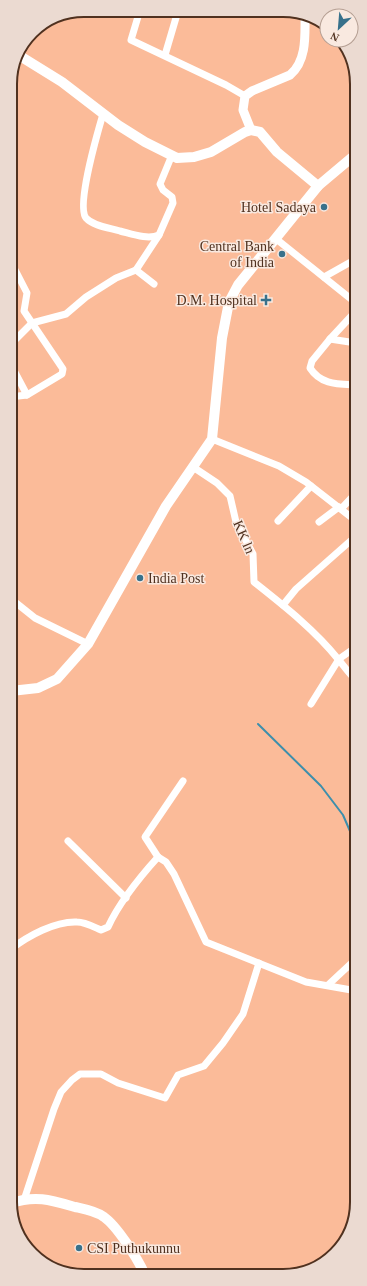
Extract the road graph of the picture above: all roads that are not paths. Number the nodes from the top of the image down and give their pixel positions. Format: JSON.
{"nodes":[{"id":1,"x":138,"y":17,"type":"edge"},
{"id":2,"x":176,"y":17,"type":"edge"},
{"id":3,"x":305,"y":21,"type":"edge"},
{"id":4,"x":165,"y":55,"type":"junction"},
{"id":5,"x":23,"y":58,"type":"edge"},
{"id":6,"x":245,"y":96,"type":"junction"},
{"id":7,"x":104,"y":114,"type":"junction"},
{"id":8,"x":251,"y":130,"type":"junction"},
{"id":9,"x":172,"y":155,"type":"junction"},
{"id":10,"x":350,"y":159,"type":"edge"},
{"id":11,"x":318,"y":186,"type":"junction"},
{"id":12,"x":159,"y":235,"type":"junction"},
{"id":13,"x":275,"y":238,"type":"junction"},
{"id":14,"x":350,"y":262,"type":"edge"},
{"id":15,"x":136,"y":270,"type":"junction"},
{"id":16,"x":17,"y":274,"type":"edge"},
{"id":17,"x":324,"y":277,"type":"junction"},
{"id":18,"x":154,"y":284,"type":"dead end"},
{"id":19,"x":350,"y":297,"type":"edge"},
{"id":20,"x":350,"y":318,"type":"edge"},
{"id":21,"x":32,"y":323,"type":"junction"},
{"id":22,"x":17,"y":338,"type":"edge"},
{"id":23,"x":330,"y":340,"type":"junction"},
{"id":24,"x":350,"y":342,"type":"edge"},
{"id":25,"x":17,"y":377,"type":"edge"},
{"id":26,"x":350,"y":385,"type":"edge"},
{"id":27,"x":26,"y":395,"type":"junction"},
{"id":28,"x":17,"y":396,"type":"edge"},
{"id":29,"x":212,"y":439,"type":"junction"},
{"id":30,"x":193,"y":467,"type":"junction"},
{"id":31,"x":311,"y":486,"type":"junction"},
{"id":32,"x":350,"y":499,"type":"edge"},
{"id":33,"x":340,"y":508,"type":"junction"},
{"id":34,"x":350,"y":516,"type":"edge"},
{"id":35,"x":278,"y":521,"type":"dead end"},
{"id":36,"x":319,"y":522,"type":"dead end"},
{"id":37,"x":350,"y":541,"type":"edge"},
{"id":38,"x":17,"y":604,"type":"edge"},
{"id":39,"x":283,"y":605,"type":"junction"},
{"id":40,"x":88,"y":644,"type":"junction"},
{"id":41,"x":350,"y":651,"type":"edge"},
{"id":42,"x":339,"y":659,"type":"junction"},
{"id":43,"x":350,"y":674,"type":"edge"},
{"id":44,"x":17,"y":691,"type":"edge"},
{"id":45,"x":312,"y":704,"type":"dead end"},
{"id":46,"x":183,"y":781,"type":"dead end"},
{"id":47,"x":68,"y":841,"type":"dead end"},
{"id":48,"x":158,"y":857,"type":"junction"},
{"id":49,"x":126,"y":898,"type":"junction"},
{"id":50,"x":17,"y":945,"type":"edge"},
{"id":51,"x":258,"y":963,"type":"junction"},
{"id":52,"x":350,"y":965,"type":"edge"},
{"id":53,"x":328,"y":985,"type":"junction"},
{"id":54,"x":350,"y":989,"type":"edge"},
{"id":55,"x":24,"y":1200,"type":"junction"},
{"id":56,"x":17,"y":1202,"type":"edge"},
{"id":57,"x":142,"y":1269,"type":"edge"}],
"edges":[{"from":1,"to":4,"type":"street"},
{"from":2,"to":4,"type":"street"},
{"from":3,"to":6,"type":"street"},
{"from":4,"to":6,"type":"street"},
{"from":5,"to":7,"type":"main road"},
{"from":6,"to":8,"type":"street"},
{"from":7,"to":9,"type":"main road"},
{"from":7,"to":12,"type":"street"},
{"from":8,"to":9,"type":"main road"},
{"from":8,"to":11,"type":"main road"},
{"from":9,"to":12,"type":"street"},
{"from":10,"to":11,"type":"main road"},
{"from":11,"to":13,"type":"main road"},
{"from":12,"to":15,"type":"street"},
{"from":13,"to":17,"type":"street"},
{"from":13,"to":29,"type":"main road"},
{"from":14,"to":17,"type":"street"},
{"from":15,"to":18,"type":"street"},
{"from":15,"to":21,"type":"street"},
{"from":16,"to":21,"type":"street"},
{"from":17,"to":19,"type":"street"},
{"from":20,"to":23,"type":"street"},
{"from":21,"to":22,"type":"street"},
{"from":21,"to":27,"type":"street"},
{"from":23,"to":24,"type":"street"},
{"from":23,"to":26,"type":"street"},
{"from":25,"to":27,"type":"street"},
{"from":27,"to":28,"type":"street"},
{"from":29,"to":30,"type":"main road"},
{"from":29,"to":31,"type":"street"},
{"from":30,"to":39,"type":"street","name":"KK ln"},
{"from":30,"to":40,"type":"main road"},
{"from":31,"to":33,"type":"street"},
{"from":31,"to":35,"type":"street"},
{"from":32,"to":33,"type":"street"},
{"from":33,"to":34,"type":"street"},
{"from":33,"to":36,"type":"street"},
{"from":37,"to":39,"type":"street"},
{"from":38,"to":40,"type":"street"},
{"from":39,"to":42,"type":"street","name":"KK ln"},
{"from":40,"to":44,"type":"main road"},
{"from":41,"to":42,"type":"street"},
{"from":42,"to":43,"type":"street","name":"KK ln"},
{"from":42,"to":45,"type":"street"},
{"from":46,"to":48,"type":"street"},
{"from":47,"to":49,"type":"street"},
{"from":48,"to":49,"type":"street"},
{"from":48,"to":51,"type":"street"},
{"from":49,"to":50,"type":"street"},
{"from":51,"to":53,"type":"street"},
{"from":51,"to":55,"type":"street"},
{"from":52,"to":53,"type":"street"},
{"from":53,"to":54,"type":"street"},
{"from":55,"to":56,"type":"main road"},
{"from":55,"to":57,"type":"main road"}]}
